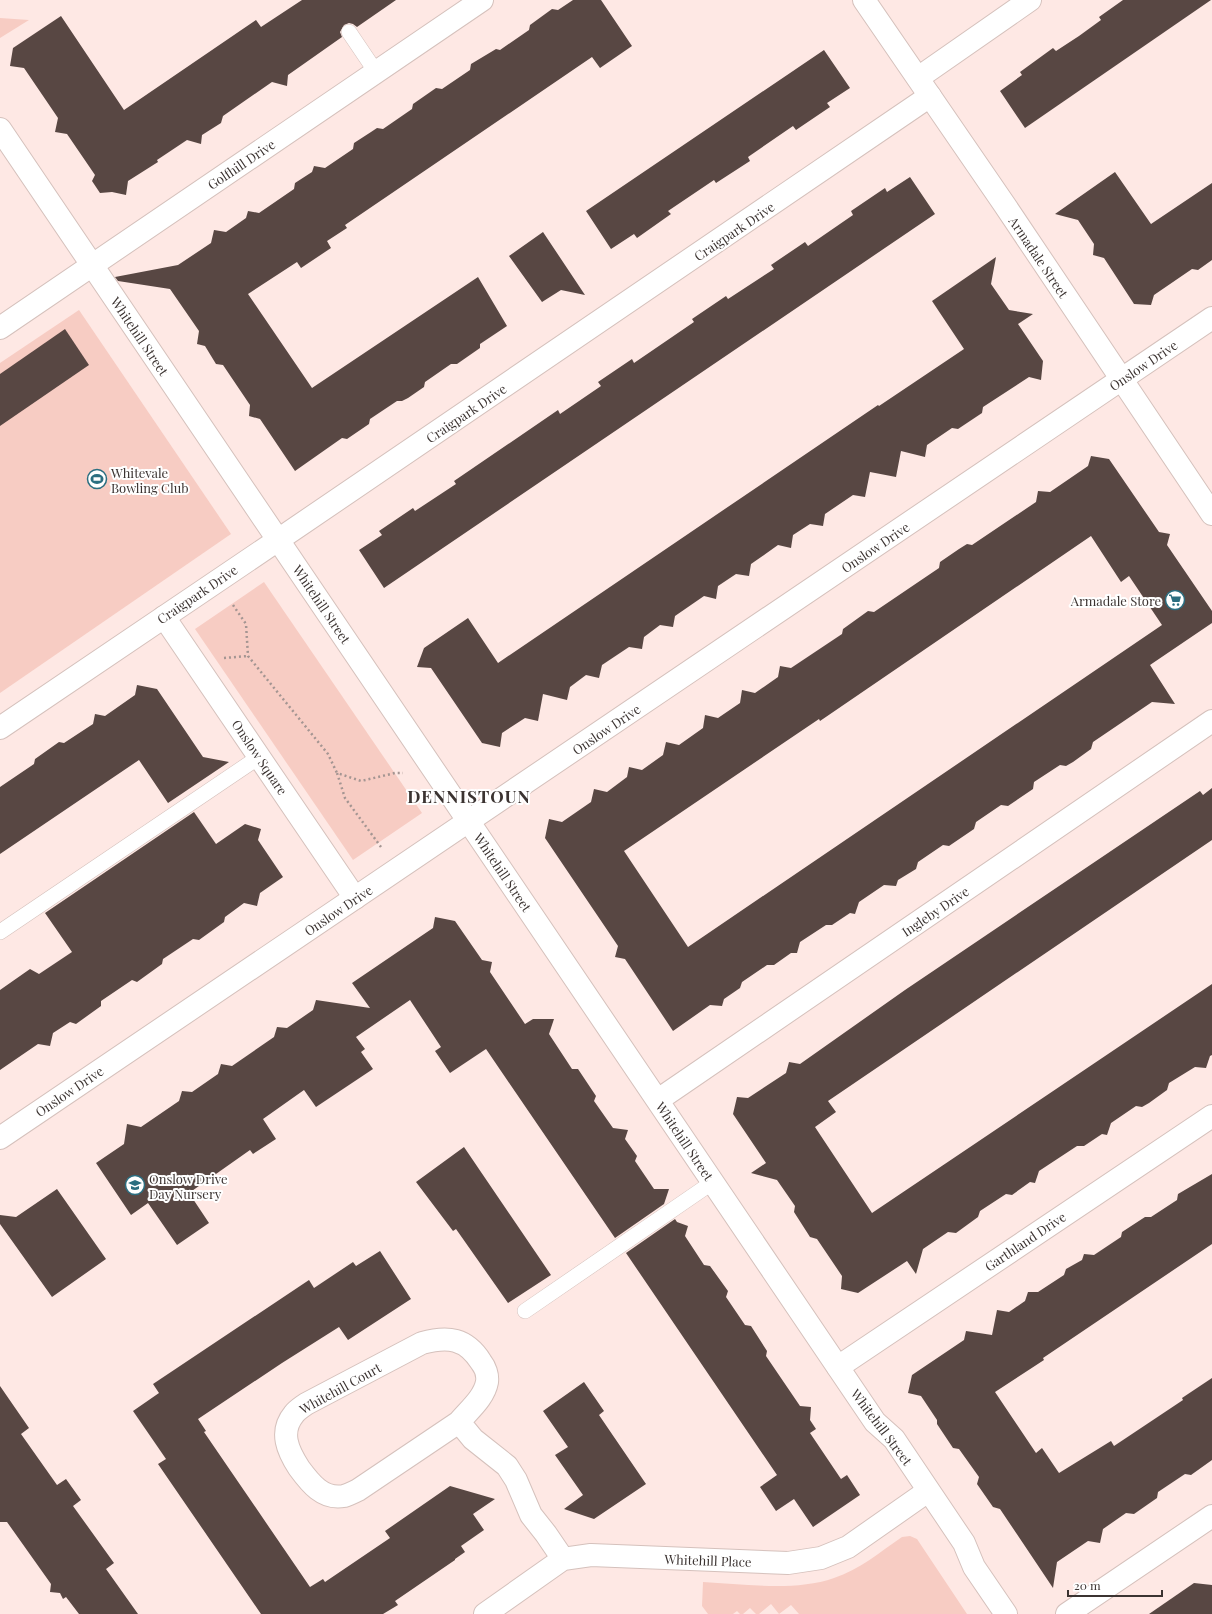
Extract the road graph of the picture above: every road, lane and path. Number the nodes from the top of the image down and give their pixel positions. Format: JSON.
{"nodes":[{"id":1,"x":482,"y":0,"type":"edge"},
{"id":2,"x":864,"y":0,"type":"edge"},
{"id":3,"x":1030,"y":0,"type":"edge"},
{"id":4,"x":350,"y":32,"type":"dead end"},
{"id":5,"x":376,"y":72,"type":"junction"},
{"id":6,"x":918,"y":78,"type":"junction"},
{"id":7,"x":930,"y":96,"type":"junction"},
{"id":8,"x":0,"y":129,"type":"edge"},
{"id":9,"x":92,"y":265,"type":"junction"},
{"id":10,"x":1212,"y":318,"type":"edge"},
{"id":11,"x":0,"y":328,"type":"edge"},
{"id":12,"x":1121,"y":380,"type":"junction"},
{"id":13,"x":1212,"y":514,"type":"edge"},
{"id":14,"x":278,"y":540,"type":"junction"},
{"id":15,"x":217,"y":581,"type":"junction"},
{"id":16,"x":164,"y":617,"type":"junction"},
{"id":17,"x":248,"y":656,"type":"junction"},
{"id":18,"x":222,"y":658,"type":"dead end"},
{"id":19,"x":1212,"y":721,"type":"edge"},
{"id":20,"x":0,"y":728,"type":"edge"},
{"id":21,"x":260,"y":757,"type":"junction"},
{"id":22,"x":337,"y":773,"type":"junction"},
{"id":23,"x":436,"y":773,"type":"junction"},
{"id":24,"x":469,"y":822,"type":"junction"},
{"id":25,"x":398,"y":870,"type":"junction"},
{"id":26,"x":355,"y":898,"type":"junction"},
{"id":27,"x":0,"y":932,"type":"edge"},
{"id":28,"x":658,"y":1100,"type":"junction"},
{"id":29,"x":1212,"y":1116,"type":"edge"},
{"id":30,"x":0,"y":1138,"type":"edge"},
{"id":31,"x":713,"y":1182,"type":"junction"},
{"id":32,"x":525,"y":1311,"type":"dead end"},
{"id":33,"x":838,"y":1366,"type":"junction"},
{"id":34,"x":459,"y":1422,"type":"junction"},
{"id":35,"x":928,"y":1491,"type":"junction"},
{"id":36,"x":1212,"y":1516,"type":"edge"},
{"id":37,"x":563,"y":1559,"type":"junction"},
{"id":38,"x":485,"y":1614,"type":"edge"},
{"id":39,"x":1006,"y":1614,"type":"edge"},
{"id":40,"x":1067,"y":1614,"type":"edge"}],
"edges":[{"from":1,"to":5,"type":"street","name":"Golfhill Drive"},
{"from":2,"to":6,"type":"street","name":"Armadale Street"},
{"from":3,"to":6,"type":"street"},
{"from":4,"to":5,"type":"lane"},
{"from":5,"to":9,"type":"street","name":"Golfhill Drive"},
{"from":6,"to":7,"type":"street","name":"Armadale Street"},
{"from":7,"to":12,"type":"street","name":"Armadale Street"},
{"from":7,"to":14,"type":"street","name":"Craigpark Drive"},
{"from":8,"to":9,"type":"street","name":"Whitehill Street"},
{"from":9,"to":11,"type":"street","name":"Golfhill Drive"},
{"from":9,"to":14,"type":"street","name":"Whitehill Street"},
{"from":10,"to":12,"type":"street","name":"Onslow Drive"},
{"from":12,"to":13,"type":"street","name":"Armadale Street"},
{"from":12,"to":24,"type":"street","name":"Onslow Drive"},
{"from":14,"to":15,"type":"street","name":"Craigpark Drive"},
{"from":14,"to":23,"type":"street","name":"Whitehill Street"},
{"from":15,"to":16,"type":"street","name":"Craigpark Drive"},
{"from":15,"to":17,"type":"path"},
{"from":16,"to":20,"type":"street","name":"Craigpark Drive"},
{"from":16,"to":21,"type":"street","name":"Onslow Square"},
{"from":17,"to":18,"type":"path"},
{"from":17,"to":22,"type":"path"},
{"from":19,"to":28,"type":"street","name":"Ingleby Drive"},
{"from":21,"to":26,"type":"street","name":"Onslow Square"},
{"from":21,"to":27,"type":"lane"},
{"from":22,"to":23,"type":"path"},
{"from":22,"to":25,"type":"path"},
{"from":23,"to":24,"type":"street","name":"Whitehill Street"},
{"from":24,"to":25,"type":"street","name":"Onslow Drive"},
{"from":24,"to":28,"type":"street","name":"Whitehill Street"},
{"from":25,"to":26,"type":"street","name":"Onslow Drive"},
{"from":26,"to":30,"type":"street","name":"Onslow Drive"},
{"from":28,"to":31,"type":"street","name":"Whitehill Street"},
{"from":29,"to":33,"type":"street","name":"Garthland Drive"},
{"from":31,"to":32,"type":"lane"},
{"from":31,"to":33,"type":"street","name":"Whitehill Street"},
{"from":33,"to":35,"type":"street","name":"Whitehill Street"},
{"from":34,"to":34,"type":"street","name":"Whitehill Court"},
{"from":34,"to":37,"type":"street"},
{"from":35,"to":37,"type":"street","name":"Whitehill Place"},
{"from":35,"to":39,"type":"street","name":"Whitehill Street"},
{"from":36,"to":40,"type":"street"},
{"from":37,"to":38,"type":"street","name":"Whitehill Place"}]}
